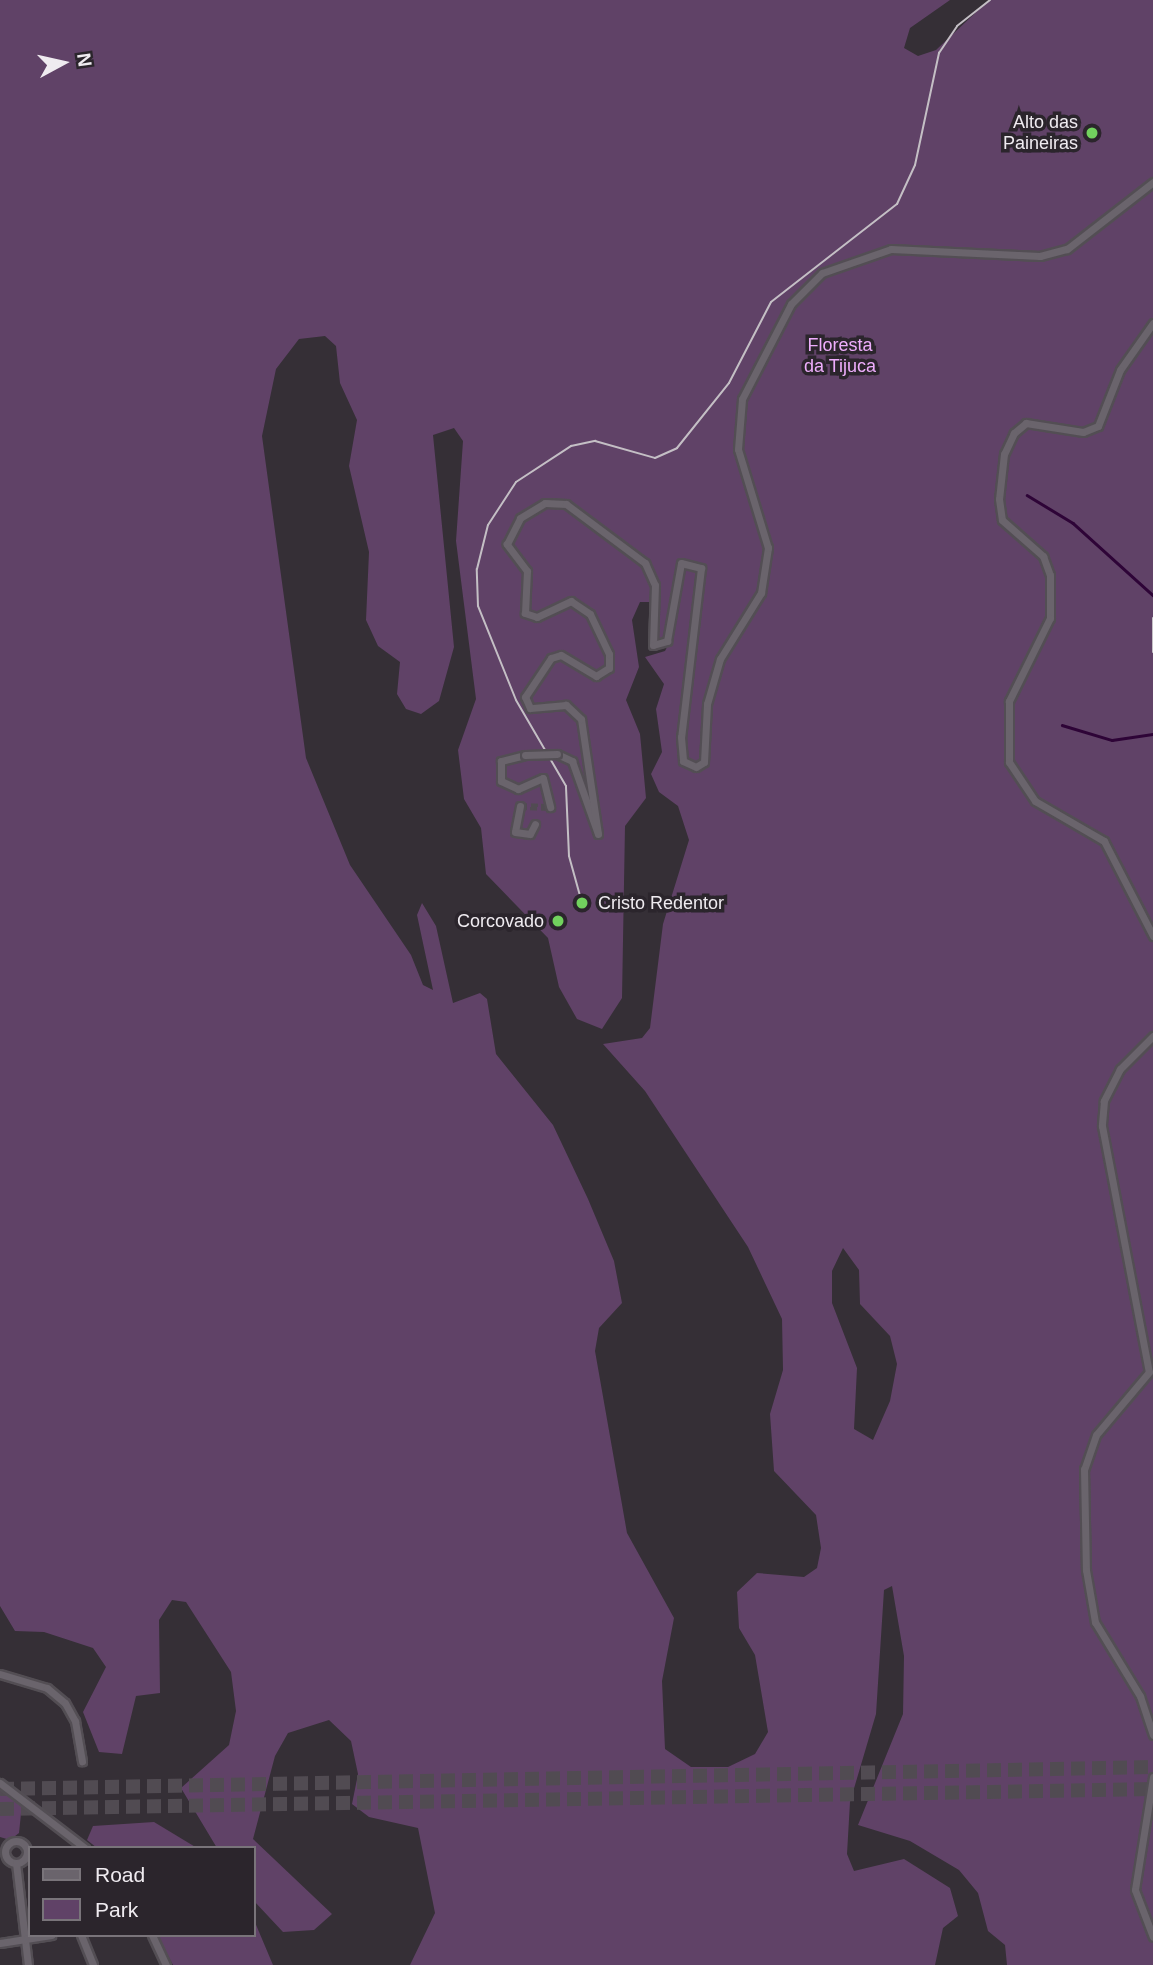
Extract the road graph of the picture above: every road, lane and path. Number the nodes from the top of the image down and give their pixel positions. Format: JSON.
{"nodes":[{"id":1,"x":1153,"y":182,"type":"edge"},
{"id":2,"x":1153,"y":323,"type":"edge"},
{"id":3,"x":520,"y":806,"type":"dead end"},
{"id":4,"x":550,"y":807,"type":"dead end"},
{"id":5,"x":535,"y":824,"type":"dead end"},
{"id":6,"x":1153,"y":936,"type":"edge"},
{"id":7,"x":1153,"y":1036,"type":"edge"},
{"id":8,"x":0,"y":1674,"type":"edge"},
{"id":9,"x":1153,"y":1735,"type":"edge"},
{"id":10,"x":82,"y":1761,"type":"dead end"},
{"id":11,"x":1153,"y":1777,"type":"edge"},
{"id":12,"x":0,"y":1783,"type":"edge"},
{"id":13,"x":82,"y":1846,"type":"edge"},
{"id":14,"x":16,"y":1863,"type":"dead end"},
{"id":15,"x":1149,"y":1929,"type":"edge"},
{"id":16,"x":41,"y":1937,"type":"edge"},
{"id":17,"x":82,"y":1937,"type":"edge"},
{"id":18,"x":153,"y":1937,"type":"edge"},
{"id":19,"x":1153,"y":1937,"type":"edge"},
{"id":20,"x":25,"y":1940,"type":"junction"},
{"id":21,"x":0,"y":1943,"type":"edge"},
{"id":22,"x":28,"y":1965,"type":"edge"},
{"id":23,"x":93,"y":1965,"type":"edge"},
{"id":24,"x":166,"y":1965,"type":"edge"}],
"edges":[{"from":1,"to":4,"type":"street","bridge":true},
{"from":2,"to":6,"type":"street"},
{"from":3,"to":5,"type":"street"},
{"from":7,"to":9,"type":"street"},
{"from":8,"to":10,"type":"street"},
{"from":11,"to":15,"type":"street"},
{"from":12,"to":13,"type":"street"},
{"from":14,"to":20,"type":"street"},
{"from":15,"to":19,"type":"street"},
{"from":16,"to":20,"type":"street"},
{"from":17,"to":23,"type":"street"},
{"from":18,"to":24,"type":"street"},
{"from":20,"to":21,"type":"street"},
{"from":20,"to":22,"type":"street"}]}
